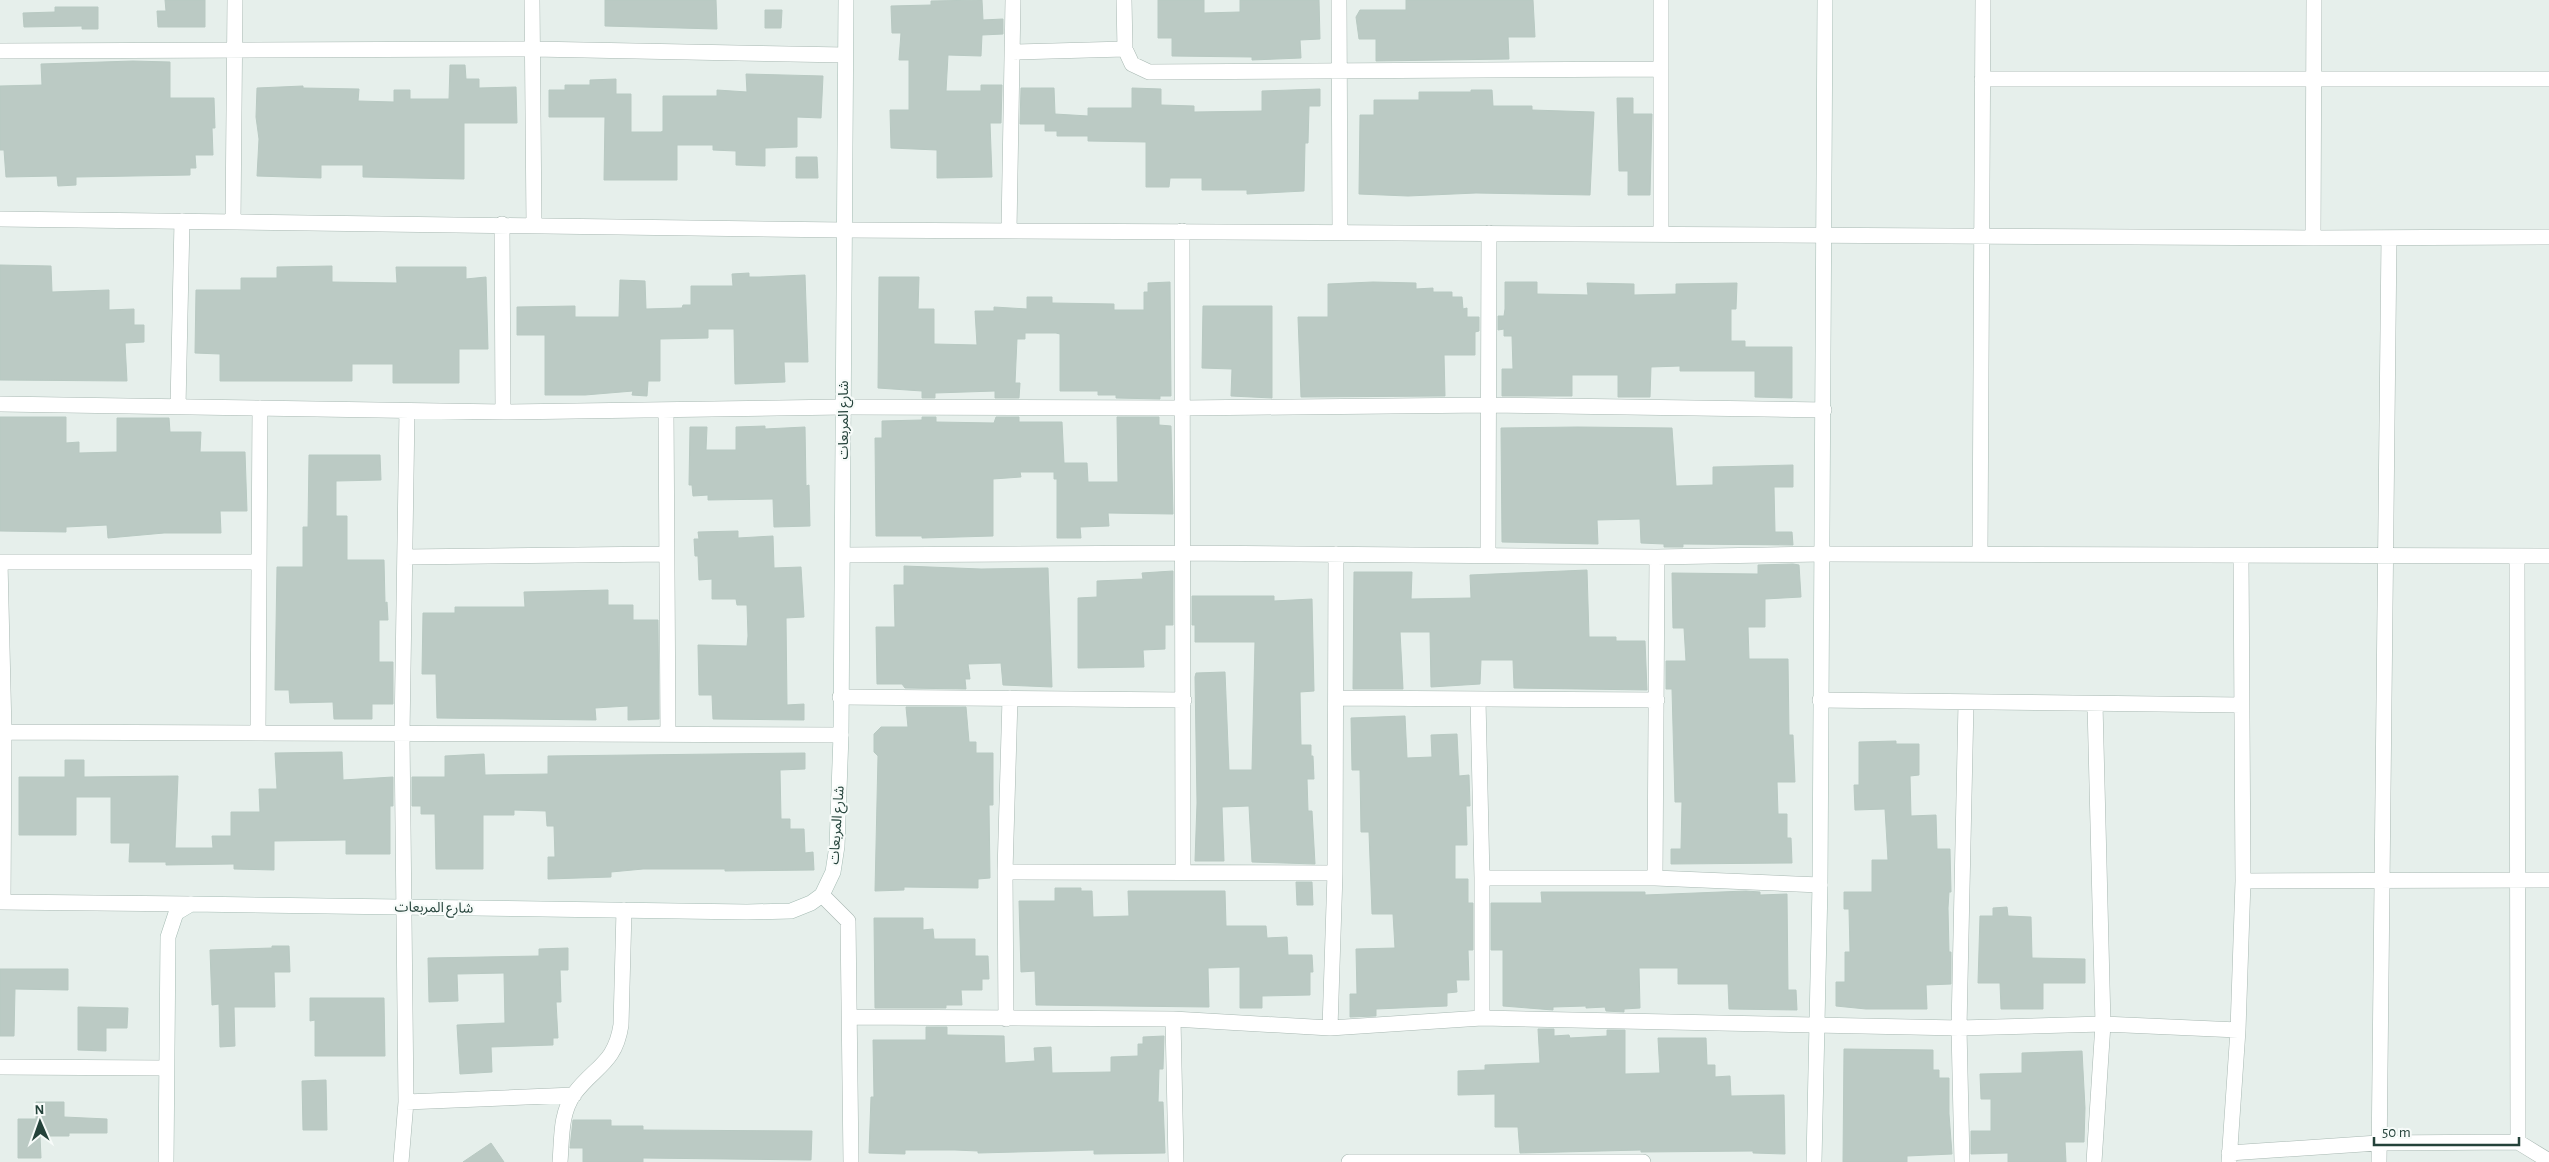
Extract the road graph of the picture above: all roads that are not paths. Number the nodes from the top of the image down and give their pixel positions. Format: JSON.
{"nodes":[{"id":1,"x":235,"y":0,"type":"edge"},
{"id":2,"x":532,"y":0,"type":"edge"},
{"id":3,"x":846,"y":0,"type":"edge"},
{"id":4,"x":1014,"y":0,"type":"edge"},
{"id":5,"x":1124,"y":0,"type":"edge"},
{"id":6,"x":1339,"y":0,"type":"edge"},
{"id":7,"x":1661,"y":0,"type":"edge"},
{"id":8,"x":1825,"y":0,"type":"edge"},
{"id":9,"x":1983,"y":0,"type":"edge"},
{"id":10,"x":2314,"y":0,"type":"edge"},
{"id":11,"x":534,"y":49,"type":"junction"},
{"id":12,"x":1125,"y":50,"type":"junction"},
{"id":13,"x":0,"y":51,"type":"edge"},
{"id":14,"x":236,"y":51,"type":"junction"},
{"id":15,"x":1013,"y":52,"type":"junction"},
{"id":16,"x":845,"y":55,"type":"junction"},
{"id":17,"x":1661,"y":69,"type":"junction"},
{"id":18,"x":1340,"y":70,"type":"junction"},
{"id":19,"x":1982,"y":79,"type":"junction"},
{"id":20,"x":2314,"y":80,"type":"junction"},
{"id":21,"x":2549,"y":80,"type":"edge"},
{"id":22,"x":0,"y":219,"type":"edge"},
{"id":23,"x":182,"y":221,"type":"junction"},
{"id":24,"x":234,"y":222,"type":"junction"},
{"id":25,"x":502,"y":224,"type":"junction"},
{"id":26,"x":534,"y":224,"type":"junction"},
{"id":27,"x":844,"y":230,"type":"junction"},
{"id":28,"x":1009,"y":230,"type":"junction"},
{"id":29,"x":1182,"y":232,"type":"junction"},
{"id":30,"x":1340,"y":232,"type":"junction"},
{"id":31,"x":1489,"y":233,"type":"junction"},
{"id":32,"x":1661,"y":233,"type":"junction"},
{"id":33,"x":1824,"y":234,"type":"junction"},
{"id":34,"x":1983,"y":234,"type":"junction"},
{"id":35,"x":2549,"y":237,"type":"edge"},
{"id":36,"x":2314,"y":238,"type":"junction"},
{"id":37,"x":2389,"y":238,"type":"junction"},
{"id":38,"x":0,"y":404,"type":"edge"},
{"id":39,"x":1488,"y":406,"type":"junction"},
{"id":40,"x":178,"y":407,"type":"junction"},
{"id":41,"x":843,"y":407,"type":"junction"},
{"id":42,"x":260,"y":408,"type":"junction"},
{"id":43,"x":1183,"y":408,"type":"junction"},
{"id":44,"x":666,"y":410,"type":"junction"},
{"id":45,"x":1824,"y":410,"type":"junction"},
{"id":46,"x":407,"y":411,"type":"junction"},
{"id":47,"x":503,"y":412,"type":"junction"},
{"id":48,"x":667,"y":554,"type":"junction"},
{"id":49,"x":1184,"y":554,"type":"junction"},
{"id":50,"x":1336,"y":554,"type":"junction"},
{"id":51,"x":1488,"y":554,"type":"junction"},
{"id":52,"x":1821,"y":554,"type":"junction"},
{"id":53,"x":1980,"y":554,"type":"junction"},
{"id":54,"x":843,"y":555,"type":"junction"},
{"id":55,"x":406,"y":556,"type":"junction"},
{"id":56,"x":2517,"y":556,"type":"junction"},
{"id":57,"x":2549,"y":556,"type":"edge"},
{"id":58,"x":1657,"y":557,"type":"junction"},
{"id":59,"x":2241,"y":557,"type":"junction"},
{"id":60,"x":2384,"y":557,"type":"junction"},
{"id":61,"x":0,"y":562,"type":"edge"},
{"id":62,"x":259,"y":562,"type":"junction"},
{"id":63,"x":840,"y":697,"type":"junction"},
{"id":64,"x":1010,"y":698,"type":"junction"},
{"id":65,"x":1337,"y":698,"type":"junction"},
{"id":66,"x":1184,"y":700,"type":"junction"},
{"id":67,"x":1478,"y":700,"type":"junction"},
{"id":68,"x":1657,"y":700,"type":"junction"},
{"id":69,"x":1820,"y":700,"type":"junction"},
{"id":70,"x":1966,"y":703,"type":"junction"},
{"id":71,"x":2095,"y":704,"type":"junction"},
{"id":72,"x":2241,"y":705,"type":"junction"},
{"id":73,"x":4,"y":732,"type":"junction"},
{"id":74,"x":258,"y":733,"type":"junction"},
{"id":75,"x":402,"y":734,"type":"junction"},
{"id":76,"x":668,"y":734,"type":"junction"},
{"id":77,"x":841,"y":735,"type":"junction"},
{"id":78,"x":1005,"y":872,"type":"junction"},
{"id":79,"x":1183,"y":872,"type":"junction"},
{"id":80,"x":1335,"y":873,"type":"junction"},
{"id":81,"x":1482,"y":878,"type":"junction"},
{"id":82,"x":1655,"y":878,"type":"junction"},
{"id":83,"x":2549,"y":880,"type":"edge"},
{"id":84,"x":2243,"y":881,"type":"junction"},
{"id":85,"x":2381,"y":881,"type":"junction"},
{"id":86,"x":2519,"y":881,"type":"junction"},
{"id":87,"x":1820,"y":885,"type":"junction"},
{"id":88,"x":822,"y":895,"type":"junction"},
{"id":89,"x":1,"y":902,"type":"edge"},
{"id":90,"x":191,"y":904,"type":"junction"},
{"id":91,"x":405,"y":906,"type":"junction"},
{"id":92,"x":624,"y":910,"type":"junction"},
{"id":93,"x":851,"y":1017,"type":"junction"},
{"id":94,"x":1482,"y":1018,"type":"junction"},
{"id":95,"x":1006,"y":1019,"type":"junction"},
{"id":96,"x":1173,"y":1019,"type":"junction"},
{"id":97,"x":1816,"y":1024,"type":"junction"},
{"id":98,"x":2103,"y":1024,"type":"junction"},
{"id":99,"x":1330,"y":1028,"type":"junction"},
{"id":100,"x":1959,"y":1028,"type":"junction"},
{"id":101,"x":2238,"y":1030,"type":"junction"},
{"id":102,"x":0,"y":1067,"type":"edge"},
{"id":103,"x":165,"y":1068,"type":"junction"},
{"id":104,"x":574,"y":1095,"type":"junction"},
{"id":105,"x":406,"y":1102,"type":"junction"},
{"id":106,"x":2518,"y":1142,"type":"junction"},
{"id":107,"x":2378,"y":1143,"type":"junction"},
{"id":108,"x":2229,"y":1158,"type":"edge"},
{"id":109,"x":1480,"y":1161,"type":"edge"},
{"id":110,"x":2549,"y":1161,"type":"edge"},
{"id":111,"x":166,"y":1162,"type":"edge"},
{"id":112,"x":402,"y":1162,"type":"edge"},
{"id":113,"x":560,"y":1162,"type":"edge"},
{"id":114,"x":851,"y":1162,"type":"edge"},
{"id":115,"x":1176,"y":1162,"type":"edge"},
{"id":116,"x":1349,"y":1162,"type":"edge"},
{"id":117,"x":1643,"y":1162,"type":"edge"},
{"id":118,"x":1814,"y":1162,"type":"edge"},
{"id":119,"x":1962,"y":1162,"type":"edge"},
{"id":120,"x":2094,"y":1162,"type":"edge"},
{"id":121,"x":2379,"y":1162,"type":"edge"}],
"edges":[{"from":1,"to":14,"type":"street"},
{"from":2,"to":11,"type":"street"},
{"from":3,"to":16,"type":"street","name":"شارع المربعات"},
{"from":4,"to":15,"type":"street"},
{"from":5,"to":12,"type":"street"},
{"from":6,"to":18,"type":"street"},
{"from":7,"to":17,"type":"street"},
{"from":8,"to":33,"type":"street"},
{"from":9,"to":19,"type":"street"},
{"from":10,"to":20,"type":"street"},
{"from":11,"to":14,"type":"street"},
{"from":11,"to":16,"type":"street"},
{"from":11,"to":26,"type":"street"},
{"from":12,"to":15,"type":"street"},
{"from":12,"to":18,"type":"street"},
{"from":13,"to":14,"type":"street"},
{"from":14,"to":24,"type":"street"},
{"from":15,"to":28,"type":"street"},
{"from":16,"to":27,"type":"street","name":"شارع المربعات"},
{"from":17,"to":18,"type":"street"},
{"from":17,"to":32,"type":"street"},
{"from":18,"to":30,"type":"street"},
{"from":19,"to":20,"type":"street"},
{"from":19,"to":34,"type":"street"},
{"from":20,"to":21,"type":"street"},
{"from":20,"to":36,"type":"street"},
{"from":22,"to":23,"type":"street"},
{"from":23,"to":24,"type":"street"},
{"from":23,"to":40,"type":"street"},
{"from":24,"to":25,"type":"street"},
{"from":25,"to":26,"type":"street"},
{"from":25,"to":47,"type":"street"},
{"from":26,"to":27,"type":"street"},
{"from":27,"to":28,"type":"street"},
{"from":27,"to":41,"type":"street","name":"شارع المربعات"},
{"from":28,"to":29,"type":"street"},
{"from":29,"to":30,"type":"street"},
{"from":29,"to":43,"type":"street"},
{"from":30,"to":31,"type":"street"},
{"from":31,"to":32,"type":"street"},
{"from":31,"to":39,"type":"street"},
{"from":32,"to":33,"type":"street"},
{"from":33,"to":34,"type":"street"},
{"from":33,"to":45,"type":"street"},
{"from":34,"to":36,"type":"street"},
{"from":34,"to":53,"type":"street"},
{"from":35,"to":37,"type":"street"},
{"from":36,"to":37,"type":"street"},
{"from":37,"to":60,"type":"street"},
{"from":38,"to":40,"type":"street"},
{"from":39,"to":43,"type":"street"},
{"from":39,"to":45,"type":"street"},
{"from":39,"to":51,"type":"street"},
{"from":40,"to":42,"type":"street"},
{"from":41,"to":43,"type":"street"},
{"from":41,"to":44,"type":"street"},
{"from":41,"to":54,"type":"street","name":"شارع المربعات"},
{"from":42,"to":46,"type":"street"},
{"from":42,"to":62,"type":"street"},
{"from":43,"to":49,"type":"street"},
{"from":44,"to":47,"type":"street"},
{"from":44,"to":48,"type":"street"},
{"from":45,"to":52,"type":"street"},
{"from":46,"to":47,"type":"street"},
{"from":46,"to":55,"type":"street"},
{"from":48,"to":55,"type":"street"},
{"from":48,"to":76,"type":"street"},
{"from":49,"to":50,"type":"street"},
{"from":49,"to":54,"type":"street"},
{"from":49,"to":66,"type":"street"},
{"from":50,"to":51,"type":"street"},
{"from":50,"to":65,"type":"street"},
{"from":51,"to":58,"type":"street"},
{"from":52,"to":53,"type":"street"},
{"from":52,"to":58,"type":"street"},
{"from":52,"to":69,"type":"street"},
{"from":53,"to":59,"type":"street"},
{"from":54,"to":63,"type":"street","name":"شارع المربعات"},
{"from":55,"to":75,"type":"street"},
{"from":56,"to":57,"type":"street"},
{"from":56,"to":60,"type":"street"},
{"from":56,"to":86,"type":"street"},
{"from":58,"to":68,"type":"street"},
{"from":59,"to":60,"type":"street"},
{"from":59,"to":72,"type":"street"},
{"from":60,"to":85,"type":"street"},
{"from":61,"to":62,"type":"street"},
{"from":61,"to":73,"type":"street"},
{"from":62,"to":74,"type":"street"},
{"from":63,"to":64,"type":"street"},
{"from":63,"to":77,"type":"street","name":"شارع المربعات"},
{"from":64,"to":66,"type":"street"},
{"from":64,"to":78,"type":"street"},
{"from":65,"to":67,"type":"street"},
{"from":65,"to":80,"type":"street"},
{"from":66,"to":79,"type":"street"},
{"from":67,"to":68,"type":"street"},
{"from":67,"to":81,"type":"street"},
{"from":68,"to":82,"type":"street"},
{"from":69,"to":70,"type":"street"},
{"from":69,"to":87,"type":"street"},
{"from":70,"to":71,"type":"street"},
{"from":70,"to":100,"type":"street"},
{"from":71,"to":72,"type":"street"},
{"from":71,"to":98,"type":"street"},
{"from":72,"to":84,"type":"street"},
{"from":73,"to":74,"type":"street"},
{"from":73,"to":89,"type":"street"},
{"from":74,"to":75,"type":"street"},
{"from":75,"to":76,"type":"street"},
{"from":75,"to":91,"type":"street"},
{"from":76,"to":77,"type":"street"},
{"from":77,"to":88,"type":"street","name":"شارع المربعات"},
{"from":78,"to":79,"type":"street"},
{"from":78,"to":95,"type":"street"},
{"from":79,"to":80,"type":"street"},
{"from":80,"to":99,"type":"street"},
{"from":81,"to":82,"type":"street"},
{"from":81,"to":94,"type":"street"},
{"from":82,"to":87,"type":"street"},
{"from":83,"to":86,"type":"street"},
{"from":84,"to":85,"type":"street"},
{"from":84,"to":101,"type":"street"},
{"from":85,"to":86,"type":"street"},
{"from":85,"to":107,"type":"street"},
{"from":86,"to":106,"type":"street"},
{"from":87,"to":97,"type":"street"},
{"from":88,"to":92,"type":"street","name":"شارع المربعات"},
{"from":88,"to":93,"type":"street"},
{"from":89,"to":90,"type":"street","name":"شارع المربعات"},
{"from":90,"to":91,"type":"street","name":"شارع المربعات"},
{"from":90,"to":103,"type":"street"},
{"from":91,"to":92,"type":"street","name":"شارع المربعات"},
{"from":91,"to":105,"type":"street"},
{"from":92,"to":104,"type":"street"},
{"from":93,"to":95,"type":"street"},
{"from":93,"to":114,"type":"street"},
{"from":94,"to":97,"type":"street"},
{"from":94,"to":99,"type":"street"},
{"from":95,"to":96,"type":"street"},
{"from":96,"to":99,"type":"street"},
{"from":96,"to":115,"type":"street"},
{"from":97,"to":100,"type":"street"},
{"from":97,"to":118,"type":"street"},
{"from":98,"to":100,"type":"street"},
{"from":98,"to":101,"type":"street"},
{"from":98,"to":120,"type":"street"},
{"from":100,"to":119,"type":"street"},
{"from":101,"to":108,"type":"street"},
{"from":102,"to":103,"type":"street"},
{"from":103,"to":111,"type":"street"},
{"from":104,"to":105,"type":"street"},
{"from":104,"to":113,"type":"street"},
{"from":105,"to":112,"type":"street"},
{"from":106,"to":107,"type":"street"},
{"from":106,"to":110,"type":"street"},
{"from":107,"to":108,"type":"street"},
{"from":107,"to":121,"type":"street"},
{"from":109,"to":116,"type":"street"},
{"from":109,"to":117,"type":"street"}]}
